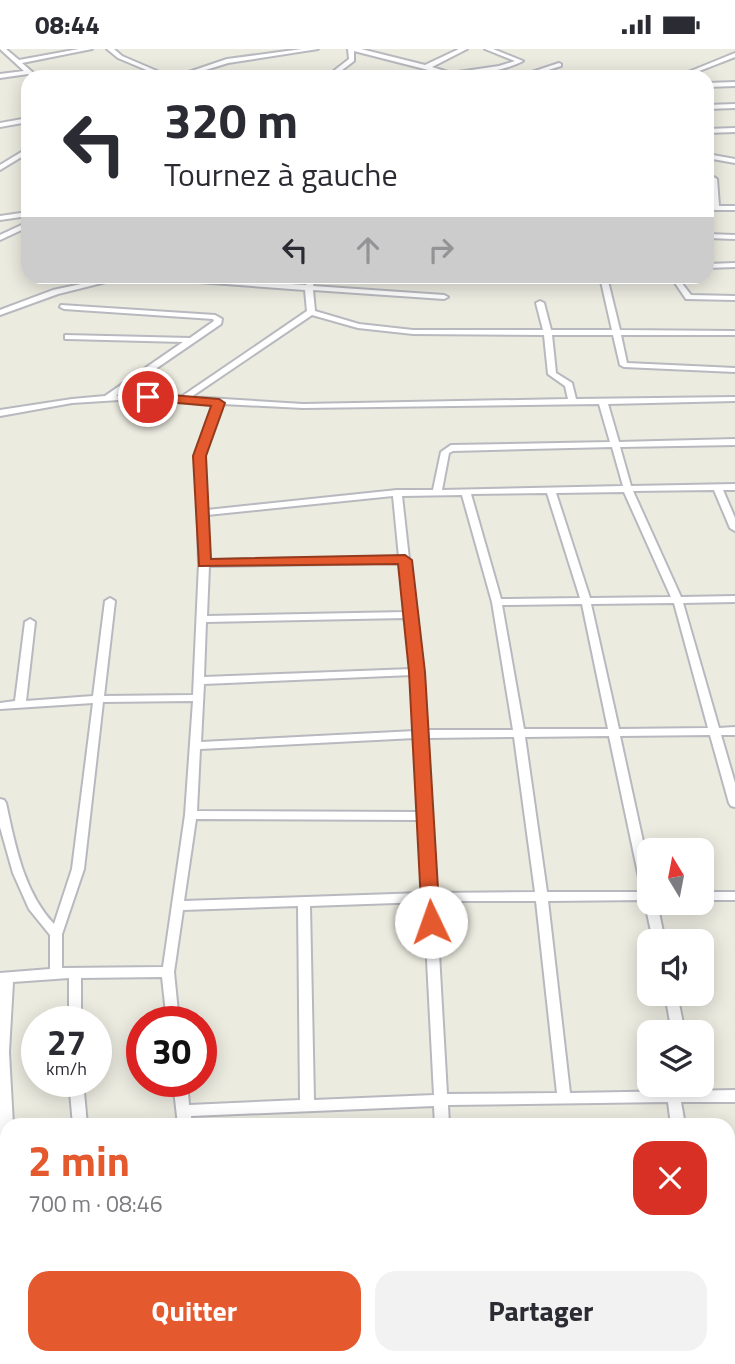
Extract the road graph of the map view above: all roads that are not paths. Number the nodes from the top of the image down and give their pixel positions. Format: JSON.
{"nodes":[{"id":1,"x":3,"y":49,"type":"edge"},
{"id":2,"x":89,"y":49,"type":"edge"},
{"id":3,"x":110,"y":49,"type":"edge"},
{"id":4,"x":232,"y":49,"type":"edge"},
{"id":5,"x":314,"y":49,"type":"edge"},
{"id":6,"x":352,"y":49,"type":"edge"},
{"id":7,"x":464,"y":49,"type":"edge"},
{"id":8,"x":488,"y":49,"type":"edge"},
{"id":9,"x":370,"y":54,"type":"junction"},
{"id":10,"x":735,"y":55,"type":"edge"},
{"id":11,"x":352,"y":60,"type":"junction"},
{"id":12,"x":227,"y":61,"type":"junction"},
{"id":13,"x":17,"y":62,"type":"junction"},
{"id":14,"x":559,"y":65,"type":"dead end"},
{"id":15,"x":427,"y":67,"type":"junction"},
{"id":16,"x":26,"y":70,"type":"edge"},
{"id":17,"x":151,"y":70,"type":"edge"},
{"id":18,"x":199,"y":70,"type":"edge"},
{"id":19,"x":338,"y":70,"type":"edge"},
{"id":20,"x":437,"y":70,"type":"edge"},
{"id":21,"x":487,"y":70,"type":"edge"},
{"id":22,"x":543,"y":70,"type":"edge"},
{"id":23,"x":697,"y":70,"type":"edge"},
{"id":24,"x":21,"y":73,"type":"edge"},
{"id":25,"x":0,"y":76,"type":"edge"},
{"id":26,"x":714,"y":85,"type":"edge"},
{"id":27,"x":733,"y":86,"type":"edge"},
{"id":28,"x":735,"y":106,"type":"edge"},
{"id":29,"x":714,"y":107,"type":"edge"},
{"id":30,"x":21,"y":121,"type":"edge"},
{"id":31,"x":0,"y":125,"type":"edge"},
{"id":32,"x":735,"y":130,"type":"edge"},
{"id":33,"x":714,"y":131,"type":"edge"},
{"id":34,"x":21,"y":154,"type":"edge"},
{"id":35,"x":714,"y":157,"type":"edge"},
{"id":36,"x":735,"y":161,"type":"edge"},
{"id":37,"x":0,"y":168,"type":"edge"},
{"id":38,"x":714,"y":207,"type":"edge"},
{"id":39,"x":735,"y":208,"type":"edge"},
{"id":40,"x":21,"y":215,"type":"edge"},
{"id":41,"x":0,"y":218,"type":"edge"},
{"id":42,"x":21,"y":228,"type":"edge"},
{"id":43,"x":714,"y":236,"type":"edge"},
{"id":44,"x":735,"y":237,"type":"edge"},
{"id":45,"x":0,"y":238,"type":"edge"},
{"id":46,"x":735,"y":265,"type":"edge"},
{"id":47,"x":714,"y":266,"type":"edge"},
{"id":48,"x":91,"y":284,"type":"edge"},
{"id":49,"x":254,"y":284,"type":"edge"},
{"id":50,"x":310,"y":284,"type":"edge"},
{"id":51,"x":606,"y":284,"type":"edge"},
{"id":52,"x":679,"y":284,"type":"edge"},
{"id":53,"x":309,"y":288,"type":"junction"},
{"id":54,"x":444,"y":297,"type":"dead end"},
{"id":55,"x":735,"y":298,"type":"edge"},
{"id":56,"x":540,"y":303,"type":"dead end"},
{"id":57,"x":64,"y":307,"type":"dead end"},
{"id":58,"x":312,"y":312,"type":"junction"},
{"id":59,"x":0,"y":313,"type":"edge"},
{"id":60,"x":548,"y":333,"type":"junction"},
{"id":61,"x":617,"y":333,"type":"junction"},
{"id":62,"x":735,"y":333,"type":"edge"},
{"id":63,"x":68,"y":337,"type":"dead end"},
{"id":64,"x":190,"y":340,"type":"junction"},
{"id":65,"x":735,"y":370,"type":"edge"},
{"id":66,"x":107,"y":398,"type":"junction"},
{"id":67,"x":183,"y":399,"type":"junction"},
{"id":68,"x":735,"y":399,"type":"edge"},
{"id":69,"x":573,"y":402,"type":"junction"},
{"id":70,"x":604,"y":402,"type":"junction"},
{"id":71,"x":219,"y":403,"type":"junction"},
{"id":72,"x":0,"y":413,"type":"edge"},
{"id":73,"x":735,"y":442,"type":"edge"},
{"id":74,"x":615,"y":444,"type":"junction"},
{"id":75,"x":717,"y":487,"type":"junction"},
{"id":76,"x":735,"y":487,"type":"edge"},
{"id":77,"x":628,"y":490,"type":"junction"},
{"id":78,"x":437,"y":492,"type":"junction"},
{"id":79,"x":551,"y":492,"type":"junction"},
{"id":80,"x":397,"y":493,"type":"junction"},
{"id":81,"x":466,"y":493,"type":"junction"},
{"id":82,"x":202,"y":513,"type":"junction"},
{"id":83,"x":735,"y":527,"type":"edge"},
{"id":84,"x":405,"y":560,"type":"junction"},
{"id":85,"x":204,"y":563,"type":"junction"},
{"id":86,"x":735,"y":599,"type":"edge"},
{"id":87,"x":110,"y":601,"type":"dead end"},
{"id":88,"x":678,"y":601,"type":"junction"},
{"id":89,"x":497,"y":602,"type":"junction"},
{"id":90,"x":586,"y":602,"type":"junction"},
{"id":91,"x":412,"y":615,"type":"junction"},
{"id":92,"x":201,"y":619,"type":"junction"},
{"id":93,"x":30,"y":622,"type":"dead end"},
{"id":94,"x":417,"y":672,"type":"junction"},
{"id":95,"x":198,"y":681,"type":"junction"},
{"id":96,"x":198,"y":698,"type":"junction"},
{"id":97,"x":98,"y":699,"type":"junction"},
{"id":98,"x":20,"y":705,"type":"junction"},
{"id":99,"x":1,"y":709,"type":"edge"},
{"id":100,"x":715,"y":731,"type":"junction"},
{"id":101,"x":735,"y":731,"type":"edge"},
{"id":102,"x":614,"y":732,"type":"junction"},
{"id":103,"x":519,"y":733,"type":"junction"},
{"id":104,"x":420,"y":734,"type":"junction"},
{"id":105,"x":194,"y":746,"type":"junction"},
{"id":106,"x":0,"y":803,"type":"edge"},
{"id":107,"x":735,"y":803,"type":"edge"},
{"id":108,"x":191,"y":815,"type":"junction"},
{"id":109,"x":426,"y":816,"type":"junction"},
{"id":110,"x":637,"y":840,"type":"edge"},
{"id":111,"x":637,"y":896,"type":"edge"},
{"id":112,"x":714,"y":896,"type":"edge"},
{"id":113,"x":735,"y":896,"type":"edge"},
{"id":114,"x":429,"y":897,"type":"junction"},
{"id":115,"x":542,"y":897,"type":"junction"},
{"id":116,"x":304,"y":901,"type":"junction"},
{"id":117,"x":179,"y":906,"type":"junction"},
{"id":118,"x":56,"y":934,"type":"junction"},
{"id":119,"x":168,"y":972,"type":"junction"},
{"id":120,"x":56,"y":973,"type":"junction"},
{"id":121,"x":75,"y":973,"type":"junction"},
{"id":122,"x":3,"y":979,"type":"edge"},
{"id":123,"x":75,"y":1006,"type":"edge"},
{"id":124,"x":171,"y":1006,"type":"edge"},
{"id":125,"x":714,"y":1094,"type":"edge"},
{"id":126,"x":735,"y":1096,"type":"edge"},
{"id":127,"x":77,"y":1097,"type":"edge"},
{"id":128,"x":182,"y":1097,"type":"edge"},
{"id":129,"x":674,"y":1097,"type":"joint"},
{"id":130,"x":564,"y":1098,"type":"junction"},
{"id":131,"x":440,"y":1100,"type":"junction"},
{"id":132,"x":307,"y":1106,"type":"junction"},
{"id":133,"x":6,"y":1118,"type":"edge"},
{"id":134,"x":79,"y":1118,"type":"edge"},
{"id":135,"x":184,"y":1118,"type":"edge"},
{"id":136,"x":441,"y":1118,"type":"edge"},
{"id":137,"x":677,"y":1118,"type":"edge"}],
"edges":[{"from":1,"to":13,"type":"street"},
{"from":2,"to":13,"type":"street"},
{"from":3,"to":17,"type":"street"},
{"from":4,"to":12,"type":"street"},
{"from":5,"to":12,"type":"street"},
{"from":6,"to":9,"type":"street"},
{"from":6,"to":11,"type":"street"},
{"from":7,"to":15,"type":"street"},
{"from":8,"to":21,"type":"street"},
{"from":9,"to":11,"type":"street"},
{"from":9,"to":15,"type":"street"},
{"from":10,"to":23,"type":"street"},
{"from":11,"to":19,"type":"street"},
{"from":12,"to":18,"type":"street"},
{"from":13,"to":16,"type":"street"},
{"from":14,"to":22,"type":"street"},
{"from":15,"to":20,"type":"street"},
{"from":24,"to":25,"type":"street"},
{"from":26,"to":27,"type":"street"},
{"from":28,"to":29,"type":"street"},
{"from":30,"to":31,"type":"street"},
{"from":32,"to":33,"type":"street"},
{"from":34,"to":37,"type":"street"},
{"from":35,"to":36,"type":"street"},
{"from":38,"to":39,"type":"street"},
{"from":40,"to":41,"type":"street"},
{"from":42,"to":45,"type":"street"},
{"from":43,"to":44,"type":"street"},
{"from":46,"to":47,"type":"street"},
{"from":48,"to":59,"type":"street"},
{"from":49,"to":53,"type":"street"},
{"from":50,"to":53,"type":"street"},
{"from":51,"to":61,"type":"street"},
{"from":52,"to":55,"type":"street"},
{"from":53,"to":54,"type":"street"},
{"from":53,"to":58,"type":"street"},
{"from":56,"to":60,"type":"street"},
{"from":57,"to":64,"type":"street"},
{"from":58,"to":60,"type":"street"},
{"from":58,"to":67,"type":"street"},
{"from":60,"to":61,"type":"street"},
{"from":60,"to":69,"type":"street"},
{"from":61,"to":62,"type":"street"},
{"from":61,"to":65,"type":"street"},
{"from":63,"to":64,"type":"street"},
{"from":64,"to":66,"type":"street"},
{"from":66,"to":67,"type":"street"},
{"from":66,"to":72,"type":"street"},
{"from":67,"to":71,"type":"street"},
{"from":68,"to":70,"type":"street"},
{"from":69,"to":70,"type":"street"},
{"from":69,"to":71,"type":"street"},
{"from":70,"to":74,"type":"street"},
{"from":71,"to":82,"type":"street"},
{"from":73,"to":74,"type":"street"},
{"from":74,"to":77,"type":"street"},
{"from":74,"to":78,"type":"street"},
{"from":75,"to":76,"type":"street"},
{"from":75,"to":77,"type":"street"},
{"from":75,"to":83,"type":"street"},
{"from":77,"to":79,"type":"street"},
{"from":77,"to":88,"type":"street"},
{"from":78,"to":80,"type":"street"},
{"from":78,"to":81,"type":"street"},
{"from":79,"to":81,"type":"street"},
{"from":79,"to":90,"type":"street"},
{"from":80,"to":82,"type":"street"},
{"from":80,"to":84,"type":"street"},
{"from":81,"to":89,"type":"street"},
{"from":82,"to":85,"type":"street"},
{"from":84,"to":85,"type":"street"},
{"from":84,"to":91,"type":"street"},
{"from":85,"to":92,"type":"street"},
{"from":86,"to":88,"type":"street"},
{"from":87,"to":97,"type":"street"},
{"from":88,"to":90,"type":"street"},
{"from":88,"to":100,"type":"street"},
{"from":89,"to":90,"type":"street"},
{"from":89,"to":103,"type":"street"},
{"from":90,"to":102,"type":"street"},
{"from":91,"to":92,"type":"street"},
{"from":91,"to":94,"type":"street"},
{"from":92,"to":95,"type":"street"},
{"from":93,"to":98,"type":"street"},
{"from":94,"to":95,"type":"street"},
{"from":94,"to":104,"type":"street"},
{"from":95,"to":96,"type":"street"},
{"from":96,"to":97,"type":"street"},
{"from":96,"to":105,"type":"street"},
{"from":97,"to":98,"type":"street"},
{"from":97,"to":118,"type":"street"},
{"from":98,"to":99,"type":"street"},
{"from":100,"to":101,"type":"street"},
{"from":100,"to":102,"type":"street"},
{"from":100,"to":107,"type":"street"},
{"from":102,"to":103,"type":"street"},
{"from":102,"to":110,"type":"street"},
{"from":103,"to":104,"type":"street"},
{"from":103,"to":115,"type":"street"},
{"from":104,"to":105,"type":"street"},
{"from":104,"to":109,"type":"street"},
{"from":105,"to":108,"type":"street"},
{"from":106,"to":118,"type":"street"},
{"from":108,"to":109,"type":"street"},
{"from":108,"to":117,"type":"street"},
{"from":109,"to":114,"type":"street"},
{"from":111,"to":115,"type":"street"},
{"from":112,"to":113,"type":"street"},
{"from":114,"to":115,"type":"street"},
{"from":114,"to":116,"type":"street"},
{"from":114,"to":131,"type":"street"},
{"from":115,"to":130,"type":"street"},
{"from":116,"to":117,"type":"street"},
{"from":116,"to":132,"type":"street"},
{"from":117,"to":119,"type":"street"},
{"from":118,"to":120,"type":"street"},
{"from":119,"to":121,"type":"street"},
{"from":119,"to":124,"type":"street"},
{"from":120,"to":121,"type":"street"},
{"from":120,"to":122,"type":"street"},
{"from":121,"to":123,"type":"street"},
{"from":122,"to":133,"type":"street"},
{"from":125,"to":126,"type":"street"},
{"from":127,"to":134,"type":"street"},
{"from":128,"to":135,"type":"street"},
{"from":129,"to":130,"type":"street"},
{"from":129,"to":137,"type":"street"},
{"from":130,"to":131,"type":"street"},
{"from":131,"to":132,"type":"street"},
{"from":131,"to":136,"type":"street"},
{"from":132,"to":135,"type":"street"}]}
